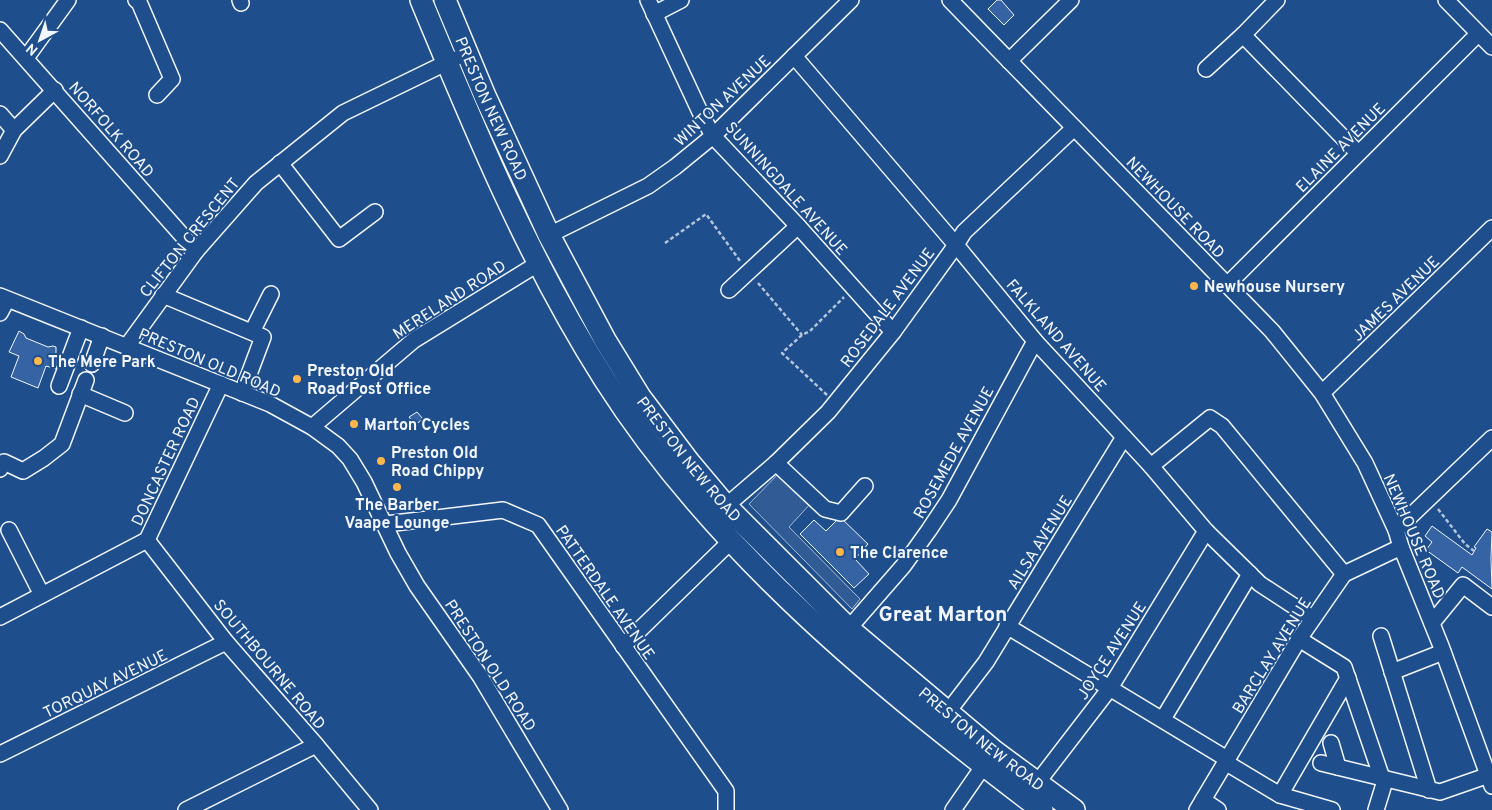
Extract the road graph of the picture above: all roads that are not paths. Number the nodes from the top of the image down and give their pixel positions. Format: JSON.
{"nodes":[{"id":1,"x":68,"y":0,"type":"edge"},
{"id":2,"x":136,"y":0,"type":"edge"},
{"id":3,"x":421,"y":0,"type":"edge"},
{"id":4,"x":445,"y":0,"type":"edge"},
{"id":5,"x":648,"y":0,"type":"edge"},
{"id":6,"x":682,"y":0,"type":"edge"},
{"id":7,"x":851,"y":0,"type":"edge"},
{"id":8,"x":950,"y":0,"type":"edge"},
{"id":9,"x":1071,"y":0,"type":"edge"},
{"id":10,"x":1277,"y":0,"type":"edge"},
{"id":11,"x":1446,"y":0,"type":"edge"},
{"id":12,"x":654,"y":14,"type":"junction"},
{"id":13,"x":0,"y":30,"type":"edge"},
{"id":14,"x":1478,"y":34,"type":"junction"},
{"id":15,"x":1243,"y":35,"type":"junction"},
{"id":16,"x":1492,"y":47,"type":"edge"},
{"id":17,"x":467,"y":53,"type":"junction"},
{"id":18,"x":794,"y":56,"type":"junction"},
{"id":19,"x":26,"y":58,"type":"junction"},
{"id":20,"x":447,"y":62,"type":"junction"},
{"id":21,"x":1009,"y":62,"type":"junction"},
{"id":22,"x":1206,"y":69,"type":"dead end"},
{"id":23,"x":55,"y":90,"type":"junction"},
{"id":24,"x":157,"y":95,"type":"dead end"},
{"id":25,"x":0,"y":114,"type":"edge"},
{"id":26,"x":1074,"y":128,"type":"junction"},
{"id":27,"x":14,"y":130,"type":"junction"},
{"id":28,"x":714,"y":136,"type":"junction"},
{"id":29,"x":1358,"y":153,"type":"junction"},
{"id":30,"x":0,"y":156,"type":"edge"},
{"id":31,"x":280,"y":163,"type":"junction"},
{"id":32,"x":375,"y":212,"type":"dead end"},
{"id":33,"x":798,"y":226,"type":"junction"},
{"id":34,"x":1492,"y":228,"type":"edge"},
{"id":35,"x":549,"y":235,"type":"junction"},
{"id":36,"x":956,"y":245,"type":"junction"},
{"id":37,"x":196,"y":251,"type":"junction"},
{"id":38,"x":539,"y":263,"type":"junction"},
{"id":39,"x":1227,"y":285,"type":"junction"},
{"id":40,"x":729,"y":290,"type":"dead end"},
{"id":41,"x":271,"y":294,"type":"dead end"},
{"id":42,"x":163,"y":295,"type":"junction"},
{"id":43,"x":2,"y":303,"type":"edge"},
{"id":44,"x":81,"y":328,"type":"junction"},
{"id":45,"x":252,"y":332,"type":"junction"},
{"id":46,"x":893,"y":332,"type":"junction"},
{"id":47,"x":102,"y":336,"type":"junction"},
{"id":48,"x":1035,"y":341,"type":"junction"},
{"id":49,"x":127,"y":346,"type":"junction"},
{"id":50,"x":92,"y":364,"type":"dead end"},
{"id":51,"x":86,"y":380,"type":"dead end"},
{"id":52,"x":221,"y":384,"type":"junction"},
{"id":53,"x":59,"y":386,"type":"dead end"},
{"id":54,"x":242,"y":392,"type":"junction"},
{"id":55,"x":1322,"y":393,"type":"junction"},
{"id":56,"x":80,"y":394,"type":"junction"},
{"id":57,"x":125,"y":413,"type":"dead end"},
{"id":58,"x":312,"y":426,"type":"junction"},
{"id":59,"x":1124,"y":437,"type":"junction"},
{"id":60,"x":1492,"y":438,"type":"edge"},
{"id":61,"x":776,"y":463,"type":"junction"},
{"id":62,"x":1151,"y":466,"type":"junction"},
{"id":63,"x":0,"y":469,"type":"edge"},
{"id":64,"x":865,"y":486,"type":"dead end"},
{"id":65,"x":726,"y":506,"type":"junction"},
{"id":66,"x":386,"y":524,"type":"junction"},
{"id":67,"x":9,"y":530,"type":"dead end"},
{"id":68,"x":1396,"y":530,"type":"junction"},
{"id":69,"x":1206,"y":531,"type":"junction"},
{"id":70,"x":147,"y":540,"type":"junction"},
{"id":71,"x":731,"y":541,"type":"junction"},
{"id":72,"x":1401,"y":547,"type":"junction"},
{"id":73,"x":1250,"y":574,"type":"junction"},
{"id":74,"x":1344,"y":574,"type":"junction"},
{"id":75,"x":42,"y":595,"type":"junction"},
{"id":76,"x":1491,"y":608,"type":"edge"},
{"id":77,"x":0,"y":617,"type":"edge"},
{"id":78,"x":1312,"y":618,"type":"junction"},
{"id":79,"x":1432,"y":623,"type":"junction"},
{"id":80,"x":1007,"y":626,"type":"junction"},
{"id":81,"x":1380,"y":636,"type":"dead end"},
{"id":82,"x":842,"y":637,"type":"junction"},
{"id":83,"x":1299,"y":639,"type":"junction"},
{"id":84,"x":226,"y":642,"type":"junction"},
{"id":85,"x":622,"y":646,"type":"junction"},
{"id":86,"x":1443,"y":652,"type":"junction"},
{"id":87,"x":1392,"y":672,"type":"junction"},
{"id":88,"x":1348,"y":678,"type":"junction"},
{"id":89,"x":1110,"y":688,"type":"junction"},
{"id":90,"x":947,"y":713,"type":"junction"},
{"id":91,"x":1162,"y":718,"type":"junction"},
{"id":92,"x":1331,"y":743,"type":"dead end"},
{"id":93,"x":316,"y":746,"type":"junction"},
{"id":94,"x":0,"y":754,"type":"edge"},
{"id":95,"x":988,"y":758,"type":"junction"},
{"id":96,"x":1226,"y":760,"type":"junction"},
{"id":97,"x":1321,"y":763,"type":"dead end"},
{"id":98,"x":1338,"y":767,"type":"junction"},
{"id":99,"x":1382,"y":778,"type":"junction"},
{"id":100,"x":1490,"y":780,"type":"edge"},
{"id":101,"x":1037,"y":783,"type":"junction"},
{"id":102,"x":1429,"y":790,"type":"junction"},
{"id":103,"x":1280,"y":795,"type":"junction"},
{"id":104,"x":1200,"y":805,"type":"edge"},
{"id":105,"x":186,"y":810,"type":"edge"},
{"id":106,"x":370,"y":810,"type":"edge"},
{"id":107,"x":560,"y":810,"type":"edge"},
{"id":108,"x":726,"y":810,"type":"edge"},
{"id":109,"x":953,"y":810,"type":"edge"},
{"id":110,"x":1042,"y":810,"type":"edge"},
{"id":111,"x":1074,"y":810,"type":"edge"},
{"id":112,"x":1218,"y":810,"type":"edge"},
{"id":113,"x":1332,"y":810,"type":"edge"},
{"id":114,"x":1376,"y":810,"type":"edge"}],
"edges":[{"from":1,"to":19,"type":"street"},
{"from":2,"to":24,"type":"street"},
{"from":3,"to":20,"type":"highway","name":"PRESTON NEW ROAD"},
{"from":4,"to":17,"type":"highway","name":"PRESTON NEW ROAD"},
{"from":5,"to":12,"type":"street","name":"SUNNINGDALE AVENUE"},
{"from":6,"to":12,"type":"street"},
{"from":7,"to":18,"type":"street","name":"WINTON AVENUE"},
{"from":8,"to":21,"type":"street","name":"NEWHOUSE ROAD"},
{"from":9,"to":21,"type":"street"},
{"from":10,"to":15,"type":"street"},
{"from":11,"to":14,"type":"street"},
{"from":12,"to":28,"type":"street","name":"SUNNINGDALE AVENUE"},
{"from":13,"to":19,"type":"street","name":"NORFOLK ROAD"},
{"from":14,"to":16,"type":"street"},
{"from":14,"to":29,"type":"street","name":"ELAINE AVENUE"},
{"from":15,"to":22,"type":"street"},
{"from":15,"to":29,"type":"street"},
{"from":17,"to":20,"type":"street","name":"CLIFTON CRESCENT"},
{"from":17,"to":35,"type":"highway","name":"PRESTON NEW ROAD"},
{"from":18,"to":28,"type":"street","name":"WINTON AVENUE"},
{"from":18,"to":36,"type":"street","name":"FALKLAND AVENUE"},
{"from":19,"to":23,"type":"street","name":"NORFOLK ROAD"},
{"from":20,"to":31,"type":"street","name":"CLIFTON CRESCENT"},
{"from":20,"to":38,"type":"highway","name":"PRESTON NEW ROAD"},
{"from":21,"to":26,"type":"street","name":"NEWHOUSE ROAD"},
{"from":23,"to":27,"type":"street"},
{"from":23,"to":37,"type":"street","name":"NORFOLK ROAD"},
{"from":25,"to":27,"type":"street"},
{"from":26,"to":36,"type":"street","name":"ROSEDALE AVENUE"},
{"from":26,"to":39,"type":"street","name":"NEWHOUSE ROAD"},
{"from":27,"to":30,"type":"street"},
{"from":28,"to":33,"type":"street","name":"SUNNINGDALE AVENUE"},
{"from":28,"to":35,"type":"street","name":"WINTON AVENUE"},
{"from":29,"to":39,"type":"street","name":"ELAINE AVENUE"},
{"from":31,"to":32,"type":"street"},
{"from":31,"to":37,"type":"street","name":"CLIFTON CRESCENT"},
{"from":33,"to":40,"type":"street"},
{"from":33,"to":46,"type":"street","name":"SUNNINGDALE AVENUE"},
{"from":34,"to":55,"type":"street","name":"JAMES AVENUE"},
{"from":35,"to":65,"type":"highway","name":"PRESTON NEW ROAD"},
{"from":36,"to":46,"type":"street","name":"ROSEDALE AVENUE"},
{"from":36,"to":48,"type":"street","name":"FALKLAND AVENUE"},
{"from":37,"to":42,"type":"street","name":"CLIFTON CRESCENT"},
{"from":38,"to":58,"type":"street","name":"MERELAND ROAD"},
{"from":38,"to":71,"type":"highway","name":"PRESTON NEW ROAD"},
{"from":39,"to":55,"type":"street","name":"NEWHOUSE ROAD"},
{"from":41,"to":45,"type":"street"},
{"from":42,"to":45,"type":"street"},
{"from":42,"to":49,"type":"street","name":"CLIFTON CRESCENT"},
{"from":43,"to":44,"type":"street","name":"PRESTON OLD ROAD"},
{"from":44,"to":47,"type":"street","name":"PRESTON OLD ROAD"},
{"from":44,"to":53,"type":"street"},
{"from":45,"to":54,"type":"street"},
{"from":46,"to":61,"type":"street","name":"ROSEDALE AVENUE"},
{"from":47,"to":49,"type":"street","name":"PRESTON OLD ROAD"},
{"from":47,"to":50,"type":"street"},
{"from":48,"to":59,"type":"street","name":"FALKLAND AVENUE"},
{"from":48,"to":82,"type":"street","name":"ROSEMEDE AVENUE"},
{"from":49,"to":52,"type":"street","name":"PRESTON OLD ROAD"},
{"from":51,"to":56,"type":"street"},
{"from":52,"to":54,"type":"street","name":"PRESTON OLD ROAD"},
{"from":52,"to":70,"type":"street","name":"DONCASTER ROAD"},
{"from":54,"to":58,"type":"street","name":"PRESTON OLD ROAD"},
{"from":55,"to":68,"type":"street","name":"NEWHOUSE ROAD"},
{"from":56,"to":57,"type":"street"},
{"from":56,"to":63,"type":"street"},
{"from":58,"to":66,"type":"street","name":"PRESTON OLD ROAD"},
{"from":59,"to":62,"type":"street","name":"FALKLAND AVENUE"},
{"from":59,"to":80,"type":"street","name":"AILSA AVENUE"},
{"from":60,"to":68,"type":"street"},
{"from":61,"to":64,"type":"street"},
{"from":61,"to":65,"type":"street","name":"ROSEDALE AVENUE"},
{"from":62,"to":69,"type":"street","name":"FALKLAND AVENUE"},
{"from":62,"to":74,"type":"street"},
{"from":65,"to":82,"type":"highway","name":"PRESTON NEW ROAD"},
{"from":66,"to":85,"type":"street","name":"PATTERDALE AVENUE"},
{"from":66,"to":107,"type":"street","name":"PRESTON OLD ROAD"},
{"from":67,"to":75,"type":"street"},
{"from":68,"to":72,"type":"street","name":"NEWHOUSE ROAD"},
{"from":69,"to":73,"type":"street","name":"FALKLAND AVENUE"},
{"from":69,"to":89,"type":"street","name":"JOYCE AVENUE"},
{"from":70,"to":75,"type":"street","name":"DONCASTER ROAD"},
{"from":70,"to":84,"type":"street","name":"SOUTHBOURNE ROAD"},
{"from":71,"to":82,"type":"highway","name":"PRESTON NEW ROAD"},
{"from":71,"to":85,"type":"street"},
{"from":72,"to":74,"type":"street","name":"BARCLAY AVENUE"},
{"from":72,"to":79,"type":"street","name":"NEWHOUSE ROAD"},
{"from":73,"to":78,"type":"street","name":"FALKLAND AVENUE"},
{"from":73,"to":91,"type":"street"},
{"from":74,"to":78,"type":"street","name":"BARCLAY AVENUE"},
{"from":75,"to":77,"type":"street","name":"DONCASTER ROAD"},
{"from":76,"to":79,"type":"street"},
{"from":78,"to":83,"type":"street","name":"BARCLAY AVENUE"},
{"from":79,"to":86,"type":"street","name":"NEWHOUSE ROAD"},
{"from":80,"to":89,"type":"street"},
{"from":80,"to":90,"type":"street","name":"AILSA AVENUE"},
{"from":81,"to":87,"type":"street"},
{"from":82,"to":90,"type":"highway","name":"PRESTON NEW ROAD"},
{"from":82,"to":95,"type":"highway","name":"PRESTON NEW ROAD"},
{"from":83,"to":88,"type":"street"},
{"from":83,"to":96,"type":"street","name":"BARCLAY AVENUE"},
{"from":84,"to":93,"type":"street","name":"SOUTHBOURNE ROAD"},
{"from":84,"to":94,"type":"street","name":"TORQUAY AVENUE"},
{"from":85,"to":108,"type":"street","name":"PATTERDALE AVENUE"},
{"from":86,"to":87,"type":"street"},
{"from":86,"to":100,"type":"street","name":"NEWHOUSE ROAD"},
{"from":87,"to":102,"type":"street"},
{"from":88,"to":99,"type":"street"},
{"from":88,"to":103,"type":"street"},
{"from":89,"to":91,"type":"street"},
{"from":89,"to":101,"type":"street","name":"JOYCE AVENUE"},
{"from":90,"to":95,"type":"highway","name":"PRESTON NEW ROAD"},
{"from":91,"to":96,"type":"street"},
{"from":92,"to":98,"type":"street"},
{"from":93,"to":105,"type":"street"},
{"from":93,"to":106,"type":"street","name":"SOUTHBOURNE ROAD"},
{"from":95,"to":101,"type":"highway","name":"PRESTON NEW ROAD"},
{"from":95,"to":109,"type":"street"},
{"from":95,"to":110,"type":"highway","name":"PRESTON NEW ROAD"},
{"from":96,"to":103,"type":"street"},
{"from":96,"to":104,"type":"street","name":"BARCLAY AVENUE"},
{"from":97,"to":98,"type":"street"},
{"from":98,"to":99,"type":"street"},
{"from":99,"to":102,"type":"street"},
{"from":99,"to":114,"type":"street"},
{"from":100,"to":102,"type":"street"},
{"from":101,"to":111,"type":"highway","name":"PRESTON NEW ROAD"},
{"from":103,"to":113,"type":"street"},
{"from":104,"to":112,"type":"street"}]}
